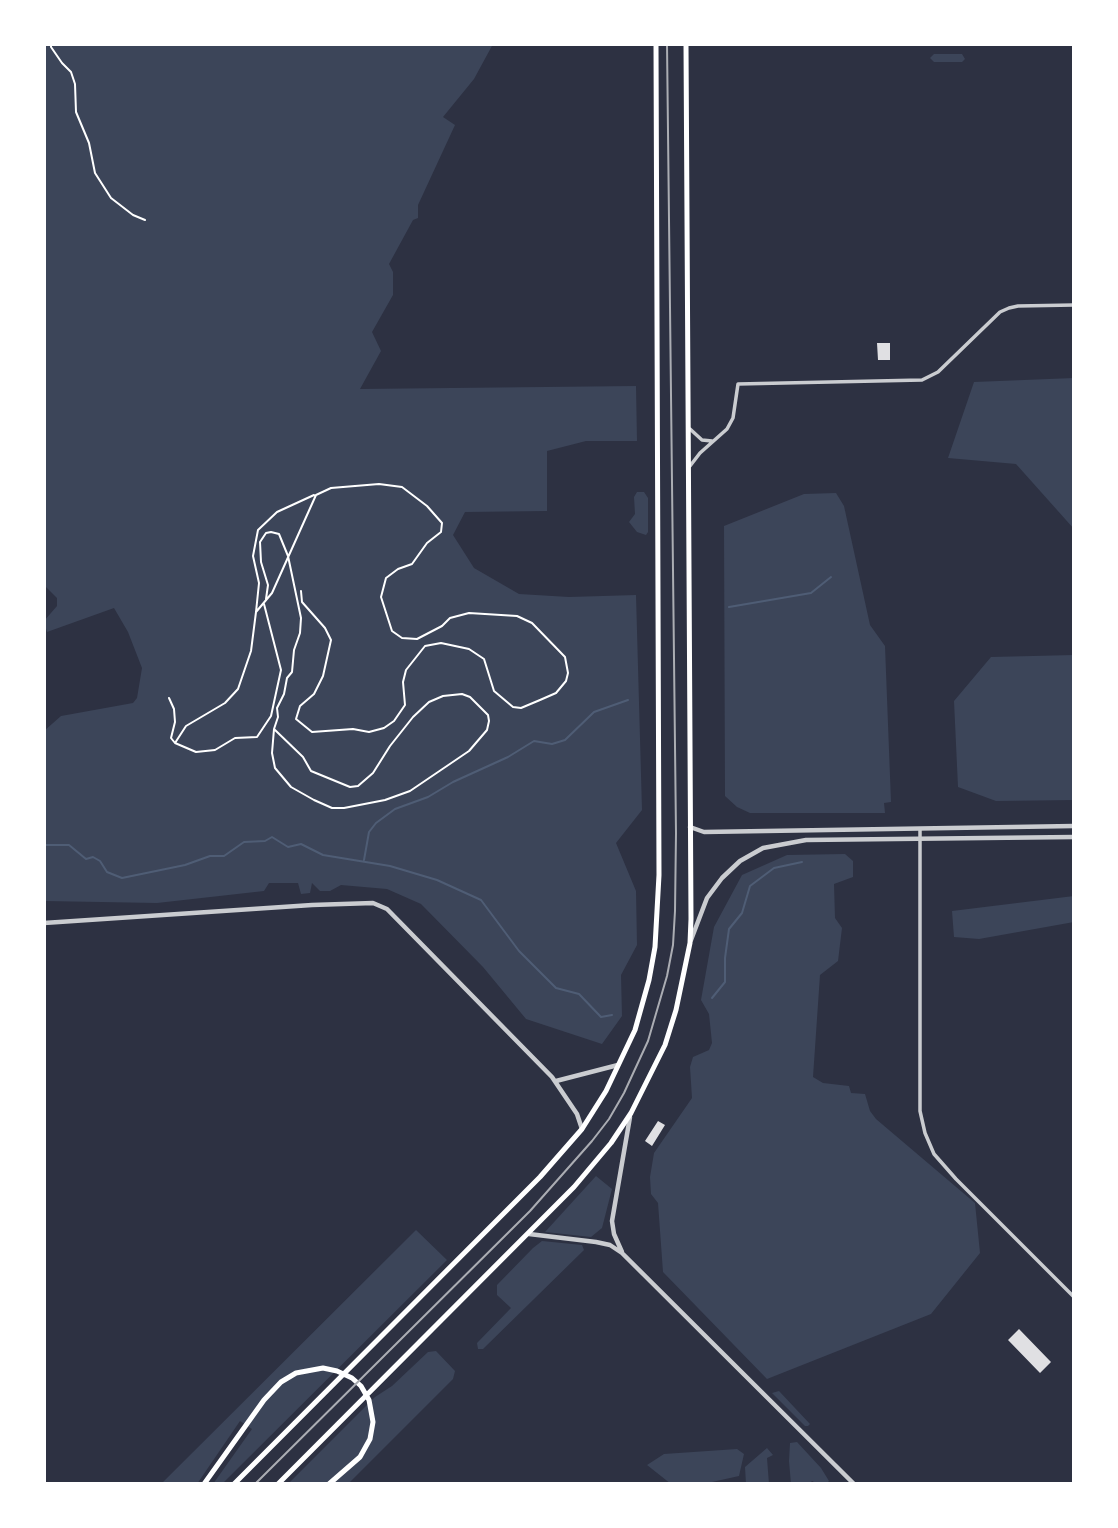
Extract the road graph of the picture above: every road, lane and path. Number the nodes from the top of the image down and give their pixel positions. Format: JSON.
{"nodes":[{"id":1,"x":51,"y":44,"type":"edge"},
{"id":2,"x":656,"y":44,"type":"edge"},
{"id":3,"x":685,"y":44,"type":"edge"},
{"id":4,"x":145,"y":220,"type":"dead end"},
{"id":5,"x":1074,"y":305,"type":"edge"},
{"id":6,"x":689,"y":427,"type":"junction"},
{"id":7,"x":714,"y":442,"type":"junction"},
{"id":8,"x":689,"y":468,"type":"junction"},
{"id":9,"x":316,"y":495,"type":"junction"},
{"id":10,"x":288,"y":556,"type":"junction"},
{"id":11,"x":302,"y":591,"type":"dead end"},
{"id":12,"x":265,"y":601,"type":"junction"},
{"id":13,"x":256,"y":612,"type":"junction"},
{"id":14,"x":169,"y":698,"type":"dead end"},
{"id":15,"x":274,"y":729,"type":"junction"},
{"id":16,"x":175,"y":743,"type":"junction"},
{"id":17,"x":690,"y":827,"type":"junction"},
{"id":18,"x":1074,"y":827,"type":"edge"},
{"id":19,"x":920,"y":829,"type":"junction"},
{"id":20,"x":1074,"y":837,"type":"edge"},
{"id":21,"x":920,"y":840,"type":"junction"},
{"id":22,"x":44,"y":922,"type":"edge"},
{"id":23,"x":690,"y":943,"type":"junction"},
{"id":24,"x":619,"y":1065,"type":"junction"},
{"id":25,"x":556,"y":1081,"type":"junction"},
{"id":26,"x":631,"y":1113,"type":"junction"},
{"id":27,"x":582,"y":1129,"type":"junction"},
{"id":28,"x":529,"y":1234,"type":"junction"},
{"id":29,"x":622,"y":1253,"type":"junction"},
{"id":30,"x":1074,"y":1297,"type":"edge"},
{"id":31,"x":204,"y":1484,"type":"edge"},
{"id":32,"x":234,"y":1484,"type":"edge"},
{"id":33,"x":278,"y":1484,"type":"edge"},
{"id":34,"x":329,"y":1484,"type":"edge"},
{"id":35,"x":854,"y":1484,"type":"edge"}],
"edges":[{"from":1,"to":4,"type":"path"},
{"from":2,"to":24,"type":"main road"},
{"from":3,"to":6,"type":"main road"},
{"from":5,"to":7,"type":"street"},
{"from":6,"to":7,"type":"street"},
{"from":6,"to":8,"type":"main road"},
{"from":7,"to":8,"type":"street"},
{"from":8,"to":17,"type":"main road"},
{"from":9,"to":10,"type":"path"},
{"from":9,"to":11,"type":"path"},
{"from":9,"to":13,"type":"path"},
{"from":10,"to":12,"type":"path"},
{"from":10,"to":12,"type":"path"},
{"from":10,"to":15,"type":"path"},
{"from":12,"to":13,"type":"path"},
{"from":12,"to":16,"type":"path"},
{"from":13,"to":16,"type":"path"},
{"from":14,"to":16,"type":"path"},
{"from":15,"to":15,"type":"path"},
{"from":17,"to":19,"type":"street"},
{"from":17,"to":23,"type":"main road"},
{"from":18,"to":19,"type":"street"},
{"from":19,"to":21,"type":"street"},
{"from":20,"to":21,"type":"street"},
{"from":21,"to":23,"type":"street"},
{"from":21,"to":30,"type":"street"},
{"from":22,"to":25,"type":"street"},
{"from":23,"to":26,"type":"main road"},
{"from":24,"to":25,"type":"street"},
{"from":24,"to":27,"type":"main road"},
{"from":25,"to":27,"type":"street"},
{"from":26,"to":28,"type":"main road"},
{"from":26,"to":29,"type":"street"},
{"from":27,"to":32,"type":"main road"},
{"from":28,"to":29,"type":"street"},
{"from":28,"to":33,"type":"main road"},
{"from":29,"to":35,"type":"street"},
{"from":31,"to":34,"type":"main road"}]}
